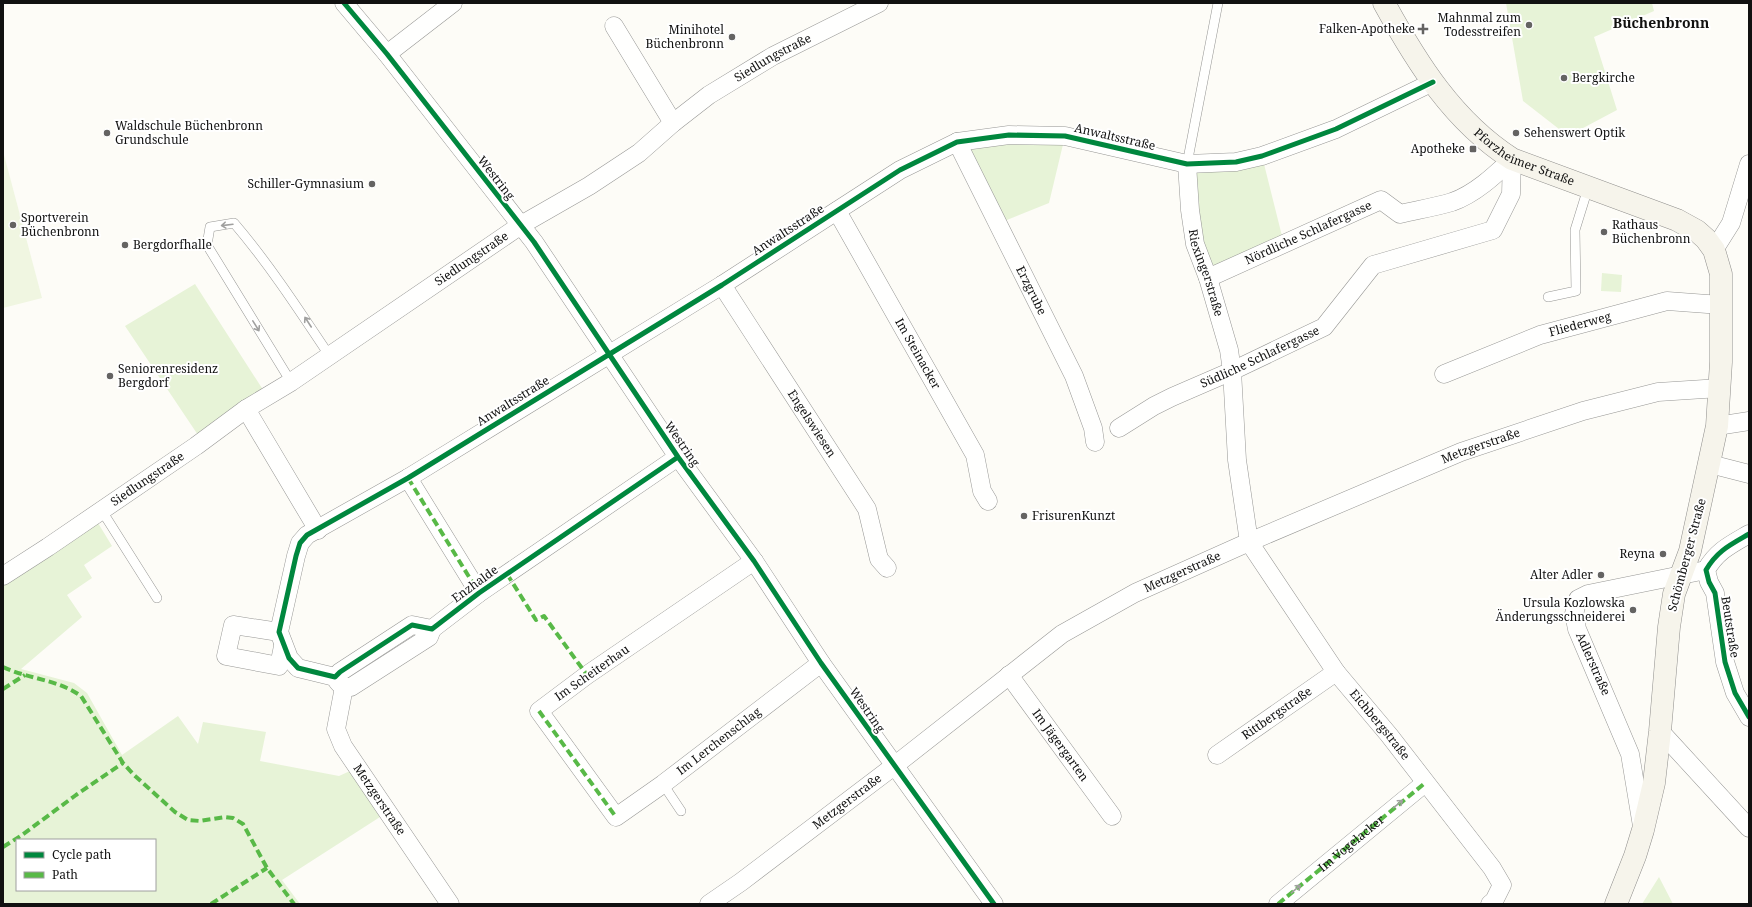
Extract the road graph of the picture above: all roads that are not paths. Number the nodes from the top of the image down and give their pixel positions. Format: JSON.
{"nodes":[{"id":1,"x":344,"y":3,"type":"edge"},
{"id":2,"x":453,"y":3,"type":"edge"},
{"id":3,"x":879,"y":3,"type":"edge"},
{"id":4,"x":1218,"y":3,"type":"edge"},
{"id":5,"x":1384,"y":3,"type":"edge"},
{"id":6,"x":614,"y":26,"type":"dead end"},
{"id":7,"x":387,"y":54,"type":"junction"},
{"id":8,"x":1433,"y":82,"type":"junction"},
{"id":9,"x":674,"y":123,"type":"junction"},
{"id":10,"x":957,"y":142,"type":"junction"},
{"id":11,"x":1512,"y":159,"type":"junction"},
{"id":12,"x":1187,"y":164,"type":"junction"},
{"id":13,"x":1749,"y":164,"type":"edge"},
{"id":14,"x":1588,"y":188,"type":"junction"},
{"id":15,"x":837,"y":211,"type":"junction"},
{"id":16,"x":521,"y":225,"type":"junction"},
{"id":17,"x":1714,"y":250,"type":"junction"},
{"id":18,"x":1208,"y":278,"type":"junction"},
{"id":19,"x":722,"y":285,"type":"junction"},
{"id":20,"x":1548,"y":297,"type":"dead end"},
{"id":21,"x":1722,"y":305,"type":"junction"},
{"id":22,"x":609,"y":353,"type":"junction"},
{"id":23,"x":329,"y":355,"type":"junction"},
{"id":24,"x":1232,"y":371,"type":"junction"},
{"id":25,"x":1444,"y":374,"type":"dead end"},
{"id":26,"x":291,"y":382,"type":"junction"},
{"id":27,"x":1720,"y":388,"type":"junction"},
{"id":28,"x":246,"y":409,"type":"junction"},
{"id":29,"x":1749,"y":421,"type":"edge"},
{"id":30,"x":1717,"y":426,"type":"junction"},
{"id":31,"x":1120,"y":428,"type":"dead end"},
{"id":32,"x":1095,"y":442,"type":"dead end"},
{"id":33,"x":678,"y":457,"type":"junction"},
{"id":34,"x":1710,"y":464,"type":"junction"},
{"id":35,"x":1749,"y":474,"type":"edge"},
{"id":36,"x":408,"y":478,"type":"junction"},
{"id":37,"x":988,"y":501,"type":"dead end"},
{"id":38,"x":102,"y":510,"type":"junction"},
{"id":39,"x":318,"y":530,"type":"junction"},
{"id":40,"x":1749,"y":534,"type":"edge"},
{"id":41,"x":1249,"y":542,"type":"junction"},
{"id":42,"x":754,"y":561,"type":"junction"},
{"id":43,"x":887,"y":568,"type":"dead end"},
{"id":44,"x":1706,"y":570,"type":"junction"},
{"id":45,"x":3,"y":576,"type":"edge"},
{"id":46,"x":1680,"y":576,"type":"junction"},
{"id":47,"x":479,"y":593,"type":"junction"},
{"id":48,"x":157,"y":598,"type":"dead end"},
{"id":49,"x":821,"y":663,"type":"junction"},
{"id":50,"x":1336,"y":672,"type":"junction"},
{"id":51,"x":1009,"y":675,"type":"junction"},
{"id":52,"x":339,"y":682,"type":"junction"},
{"id":53,"x":1749,"y":717,"type":"edge"},
{"id":54,"x":1660,"y":731,"type":"junction"},
{"id":55,"x":1217,"y":755,"type":"dead end"},
{"id":56,"x":894,"y":766,"type":"junction"},
{"id":57,"x":1425,"y":783,"type":"junction"},
{"id":58,"x":663,"y":784,"type":"junction"},
{"id":59,"x":681,"y":810,"type":"dead end"},
{"id":60,"x":1112,"y":816,"type":"dead end"},
{"id":61,"x":616,"y":817,"type":"joint"},
{"id":62,"x":1749,"y":828,"type":"edge"},
{"id":63,"x":1643,"y":830,"type":"junction"},
{"id":64,"x":714,"y":902,"type":"edge"},
{"id":65,"x":450,"y":904,"type":"edge"},
{"id":66,"x":994,"y":904,"type":"edge"},
{"id":67,"x":1278,"y":904,"type":"edge"},
{"id":68,"x":1490,"y":904,"type":"edge"},
{"id":69,"x":1616,"y":904,"type":"edge"}],
"edges":[{"from":1,"to":7,"type":"street","name":"Westring"},
{"from":2,"to":7,"type":"street"},
{"from":3,"to":9,"type":"street","name":"Siedlungstraße"},
{"from":4,"to":12,"type":"lane","name":"Riexingerstraße"},
{"from":5,"to":8,"type":"main road","name":"Pforzheimer Straße"},
{"from":6,"to":9,"type":"street"},
{"from":7,"to":16,"type":"street","name":"Westring"},
{"from":8,"to":11,"type":"main road","name":"Pforzheimer Straße"},
{"from":8,"to":12,"type":"street","name":"Anwaltsstraße"},
{"from":9,"to":16,"type":"street","name":"Siedlungstraße"},
{"from":10,"to":12,"type":"street","name":"Anwaltsstraße"},
{"from":10,"to":15,"type":"street","name":"Anwaltsstraße"},
{"from":10,"to":32,"type":"street","name":"Erzgrube"},
{"from":11,"to":14,"type":"main road","name":"Pforzheimer Straße"},
{"from":11,"to":18,"type":"street","name":"Nördliche Schlafergasse"},
{"from":11,"to":24,"type":"street","name":"Südliche Schlafergasse"},
{"from":12,"to":18,"type":"street","name":"Riexingerstraße"},
{"from":13,"to":17,"type":"street"},
{"from":14,"to":17,"type":"main road","name":"Pforzheimer Straße"},
{"from":14,"to":20,"type":"lane"},
{"from":15,"to":19,"type":"street","name":"Anwaltsstraße"},
{"from":15,"to":37,"type":"street","name":"Im Steinacker"},
{"from":16,"to":22,"type":"street","name":"Westring"},
{"from":16,"to":23,"type":"street","name":"Siedlungstraße"},
{"from":17,"to":21,"type":"main road","name":"Schömberger Straße"},
{"from":18,"to":24,"type":"street","name":"Riexingerstraße"},
{"from":19,"to":22,"type":"street","name":"Anwaltsstraße"},
{"from":19,"to":43,"type":"street","name":"Engelswiesen"},
{"from":21,"to":25,"type":"street","name":"Fliederweg"},
{"from":21,"to":27,"type":"main road","name":"Schömberger Straße"},
{"from":22,"to":33,"type":"street","name":"Westring"},
{"from":22,"to":36,"type":"street","name":"Anwaltsstraße"},
{"from":23,"to":26,"type":"street","name":"Siedlungstraße"},
{"from":23,"to":26,"type":"lane","one_way":true},
{"from":24,"to":31,"type":"street","name":"Südliche Schlafergasse"},
{"from":24,"to":41,"type":"street","name":"Riexingerstraße"},
{"from":26,"to":28,"type":"street","name":"Siedlungstraße"},
{"from":27,"to":30,"type":"main road","name":"Schömberger Straße"},
{"from":27,"to":41,"type":"street","name":"Metzgerstraße"},
{"from":28,"to":38,"type":"street","name":"Siedlungstraße"},
{"from":28,"to":39,"type":"street"},
{"from":29,"to":30,"type":"street"},
{"from":30,"to":34,"type":"main road","name":"Schömberger Straße"},
{"from":33,"to":42,"type":"street","name":"Westring"},
{"from":33,"to":47,"type":"street","name":"Enzhalde"},
{"from":34,"to":35,"type":"street"},
{"from":34,"to":46,"type":"main road","name":"Schömberger Straße"},
{"from":36,"to":39,"type":"street","name":"Anwaltsstraße"},
{"from":36,"to":47,"type":"street"},
{"from":38,"to":45,"type":"street","name":"Siedlungstraße"},
{"from":38,"to":48,"type":"lane"},
{"from":39,"to":52,"type":"street","name":"Anwaltsstraße"},
{"from":40,"to":44,"type":"street"},
{"from":41,"to":50,"type":"street","name":"Eichbergstraße"},
{"from":41,"to":51,"type":"street","name":"Metzgerstraße"},
{"from":42,"to":49,"type":"street","name":"Westring"},
{"from":42,"to":61,"type":"street","name":"Im Scheiterhau"},
{"from":44,"to":46,"type":"street","name":"Adlerstraße"},
{"from":44,"to":53,"type":"street","name":"Beutstraße"},
{"from":46,"to":54,"type":"main road","name":"Schömberger Straße"},
{"from":46,"to":63,"type":"street","name":"Adlerstraße"},
{"from":47,"to":52,"type":"street","name":"Enzhalde"},
{"from":49,"to":56,"type":"street","name":"Westring"},
{"from":49,"to":58,"type":"street","name":"Im Lerchenschlag"},
{"from":50,"to":55,"type":"street","name":"Rittbergstraße"},
{"from":50,"to":57,"type":"street","name":"Eichbergstraße"},
{"from":51,"to":56,"type":"street","name":"Metzgerstraße"},
{"from":51,"to":60,"type":"street","name":"Im Jägergarten"},
{"from":52,"to":65,"type":"street","name":"Metzgerstraße"},
{"from":54,"to":62,"type":"street"},
{"from":54,"to":63,"type":"main road","name":"Schömberger Straße"},
{"from":56,"to":64,"type":"street","name":"Metzgerstraße"},
{"from":56,"to":66,"type":"street","name":"Westring"},
{"from":67,"to":57,"type":"street","name":"Im Vogelacker","one_way":true},
{"from":57,"to":68,"type":"street","name":"Eichbergstraße"},
{"from":58,"to":59,"type":"lane"},
{"from":58,"to":61,"type":"street","name":"Im Lerchenschlag"},
{"from":63,"to":69,"type":"main road","name":"Schömberger Straße"}]}
